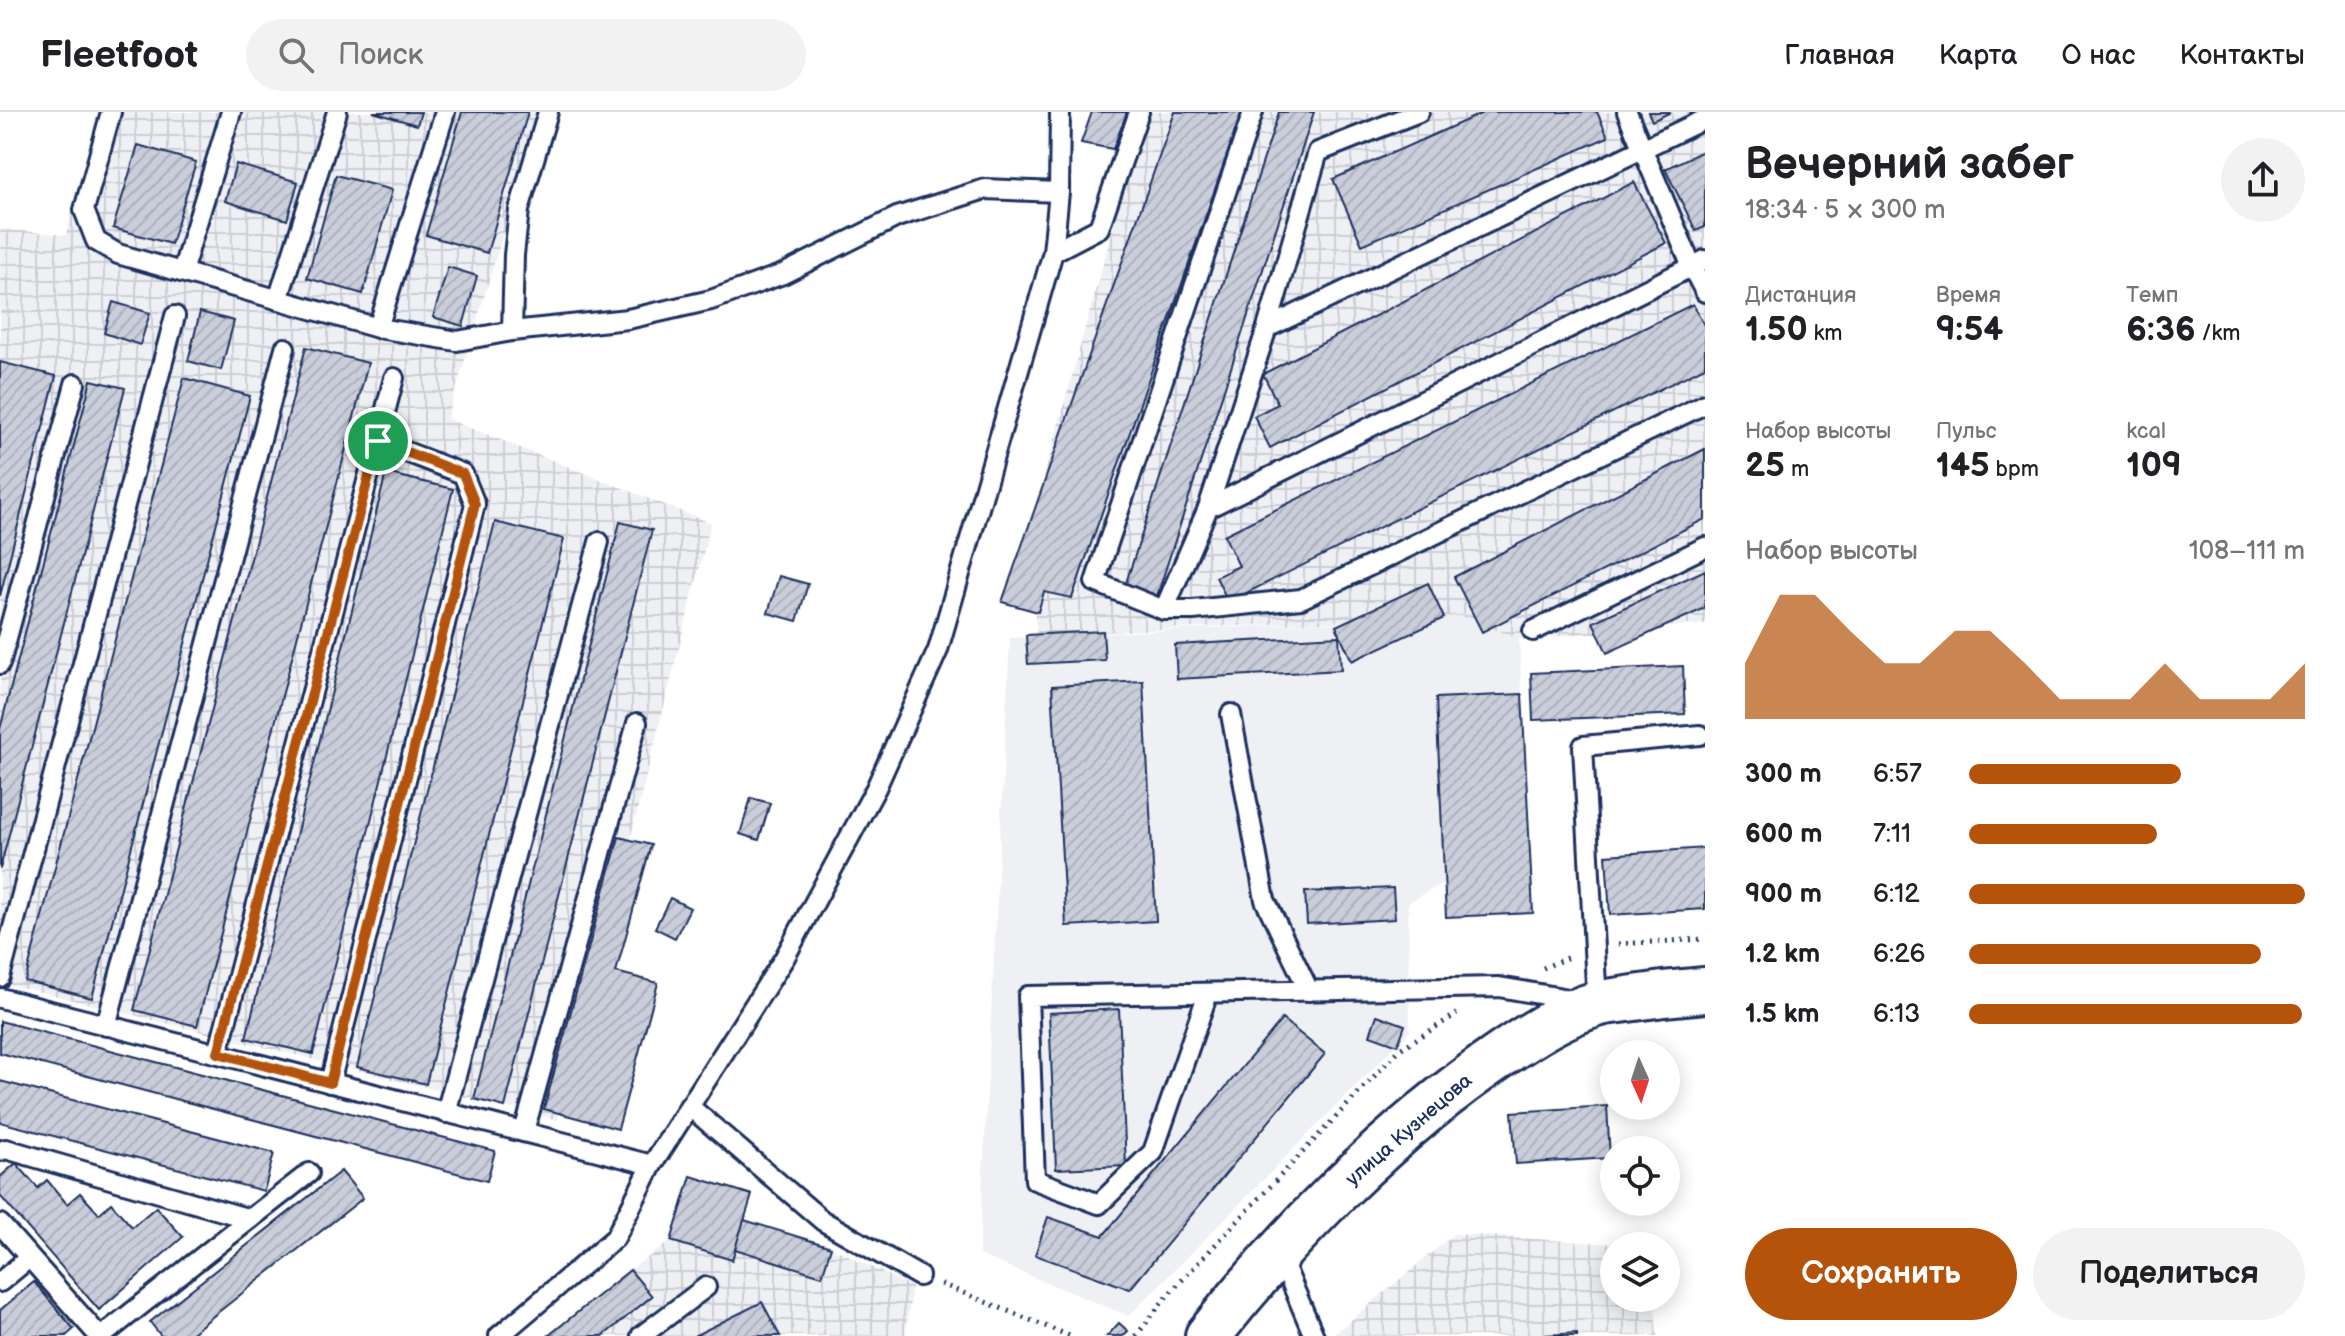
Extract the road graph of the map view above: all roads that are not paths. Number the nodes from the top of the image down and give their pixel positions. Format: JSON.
{"nodes":[{"id":1,"x":111,"y":112,"type":"edge"},
{"id":2,"x":231,"y":112,"type":"edge"},
{"id":3,"x":337,"y":112,"type":"edge"},
{"id":4,"x":445,"y":112,"type":"edge"},
{"id":5,"x":548,"y":112,"type":"edge"},
{"id":6,"x":1060,"y":112,"type":"edge"},
{"id":7,"x":1139,"y":112,"type":"edge"},
{"id":8,"x":1253,"y":112,"type":"edge"},
{"id":9,"x":1419,"y":112,"type":"edge"},
{"id":10,"x":1627,"y":112,"type":"edge"},
{"id":11,"x":1705,"y":119,"type":"edge"},
{"id":12,"x":1642,"y":148,"type":"junction"},
{"id":13,"x":1059,"y":192,"type":"junction"},
{"id":14,"x":1053,"y":252,"type":"junction"},
{"id":15,"x":1698,"y":264,"type":"edge"},
{"id":16,"x":182,"y":272,"type":"junction"},
{"id":17,"x":1705,"y":292,"type":"edge"},
{"id":18,"x":278,"y":300,"type":"junction"},
{"id":19,"x":175,"y":316,"type":"dead end"},
{"id":20,"x":378,"y":328,"type":"junction"},
{"id":21,"x":1267,"y":328,"type":"junction"},
{"id":22,"x":512,"y":331,"type":"junction"},
{"id":23,"x":285,"y":348,"type":"dead end"},
{"id":24,"x":394,"y":378,"type":"dead end"},
{"id":25,"x":75,"y":384,"type":"dead end"},
{"id":26,"x":1705,"y":404,"type":"edge"},
{"id":27,"x":378,"y":441,"type":"junction"},
{"id":28,"x":1208,"y":508,"type":"junction"},
{"id":29,"x":599,"y":542,"type":"dead end"},
{"id":30,"x":1705,"y":547,"type":"edge"},
{"id":31,"x":1164,"y":610,"type":"junction"},
{"id":32,"x":1533,"y":631,"type":"dead end"},
{"id":33,"x":0,"y":664,"type":"edge"},
{"id":34,"x":1231,"y":714,"type":"dead end"},
{"id":35,"x":637,"y":723,"type":"dead end"},
{"id":36,"x":1700,"y":735,"type":"dead end"},
{"id":37,"x":0,"y":977,"type":"edge"},
{"id":38,"x":1705,"y":990,"type":"edge"},
{"id":39,"x":1309,"y":991,"type":"junction"},
{"id":40,"x":1208,"y":993,"type":"junction"},
{"id":41,"x":0,"y":998,"type":"edge"},
{"id":42,"x":1597,"y":1004,"type":"junction"},
{"id":43,"x":106,"y":1026,"type":"junction"},
{"id":44,"x":218,"y":1053,"type":"junction"},
{"id":45,"x":330,"y":1083,"type":"junction"},
{"id":46,"x":689,"y":1106,"type":"junction"},
{"id":47,"x":446,"y":1113,"type":"junction"},
{"id":48,"x":524,"y":1132,"type":"junction"},
{"id":49,"x":0,"y":1151,"type":"edge"},
{"id":50,"x":652,"y":1165,"type":"junction"},
{"id":51,"x":309,"y":1173,"type":"dead end"},
{"id":52,"x":250,"y":1219,"type":"junction"},
{"id":53,"x":0,"y":1224,"type":"edge"},
{"id":54,"x":1279,"y":1253,"type":"junction"},
{"id":55,"x":29,"y":1258,"type":"junction"},
{"id":56,"x":919,"y":1276,"type":"road end"},
{"id":57,"x":0,"y":1282,"type":"edge"},
{"id":58,"x":706,"y":1287,"type":"dead end"},
{"id":59,"x":100,"y":1336,"type":"edge"},
{"id":60,"x":499,"y":1336,"type":"edge"},
{"id":61,"x":641,"y":1336,"type":"edge"},
{"id":62,"x":1208,"y":1336,"type":"edge"},
{"id":63,"x":1314,"y":1336,"type":"edge"}],
"edges":[{"from":1,"to":16,"type":"lane"},
{"from":2,"to":16,"type":"lane"},
{"from":3,"to":18,"type":"lane"},
{"from":4,"to":20,"type":"lane"},
{"from":5,"to":22,"type":"lane"},
{"from":6,"to":13,"type":"lane"},
{"from":7,"to":14,"type":"lane"},
{"from":8,"to":31,"type":"lane"},
{"from":9,"to":21,"type":"lane"},
{"from":10,"to":12,"type":"lane"},
{"from":11,"to":12,"type":"lane"},
{"from":12,"to":15,"type":"lane"},
{"from":12,"to":21,"type":"lane"},
{"from":13,"to":14,"type":"lane"},
{"from":13,"to":22,"type":"lane"},
{"from":14,"to":46,"type":"lane"},
{"from":15,"to":17,"type":"lane"},
{"from":15,"to":28,"type":"lane"},
{"from":16,"to":18,"type":"lane"},
{"from":18,"to":20,"type":"lane"},
{"from":19,"to":37,"type":"lane"},
{"from":20,"to":22,"type":"lane"},
{"from":21,"to":28,"type":"lane"},
{"from":23,"to":43,"type":"lane"},
{"from":24,"to":27,"type":"lane"},
{"from":25,"to":33,"type":"lane"},
{"from":26,"to":31,"type":"lane"},
{"from":27,"to":44,"type":"lane"},
{"from":27,"to":45,"type":"lane"},
{"from":28,"to":31,"type":"lane"},
{"from":29,"to":47,"type":"lane"},
{"from":30,"to":32,"type":"lane"},
{"from":34,"to":39,"type":"lane"},
{"from":35,"to":48,"type":"lane"},
{"from":36,"to":42,"type":"lane"},
{"from":38,"to":42,"type":"main road","name":"улица Кузнецова"},
{"from":39,"to":40,"type":"lane"},
{"from":39,"to":42,"type":"lane"},
{"from":40,"to":40,"type":"lane"},
{"from":41,"to":43,"type":"lane"},
{"from":42,"to":54,"type":"main road","name":"улица Кузнецова"},
{"from":43,"to":44,"type":"lane"},
{"from":44,"to":45,"type":"lane"},
{"from":45,"to":47,"type":"lane"},
{"from":46,"to":50,"type":"lane"},
{"from":46,"to":56,"type":"lane"},
{"from":47,"to":48,"type":"lane"},
{"from":48,"to":50,"type":"lane"},
{"from":49,"to":52,"type":"lane"},
{"from":50,"to":60,"type":"lane"},
{"from":51,"to":52,"type":"lane"},
{"from":52,"to":59,"type":"lane"},
{"from":53,"to":55,"type":"lane"},
{"from":54,"to":62,"type":"main road","name":"улица Кузнецова"},
{"from":54,"to":63,"type":"lane"},
{"from":55,"to":57,"type":"lane"},
{"from":55,"to":59,"type":"lane"},
{"from":58,"to":61,"type":"lane"}]}
